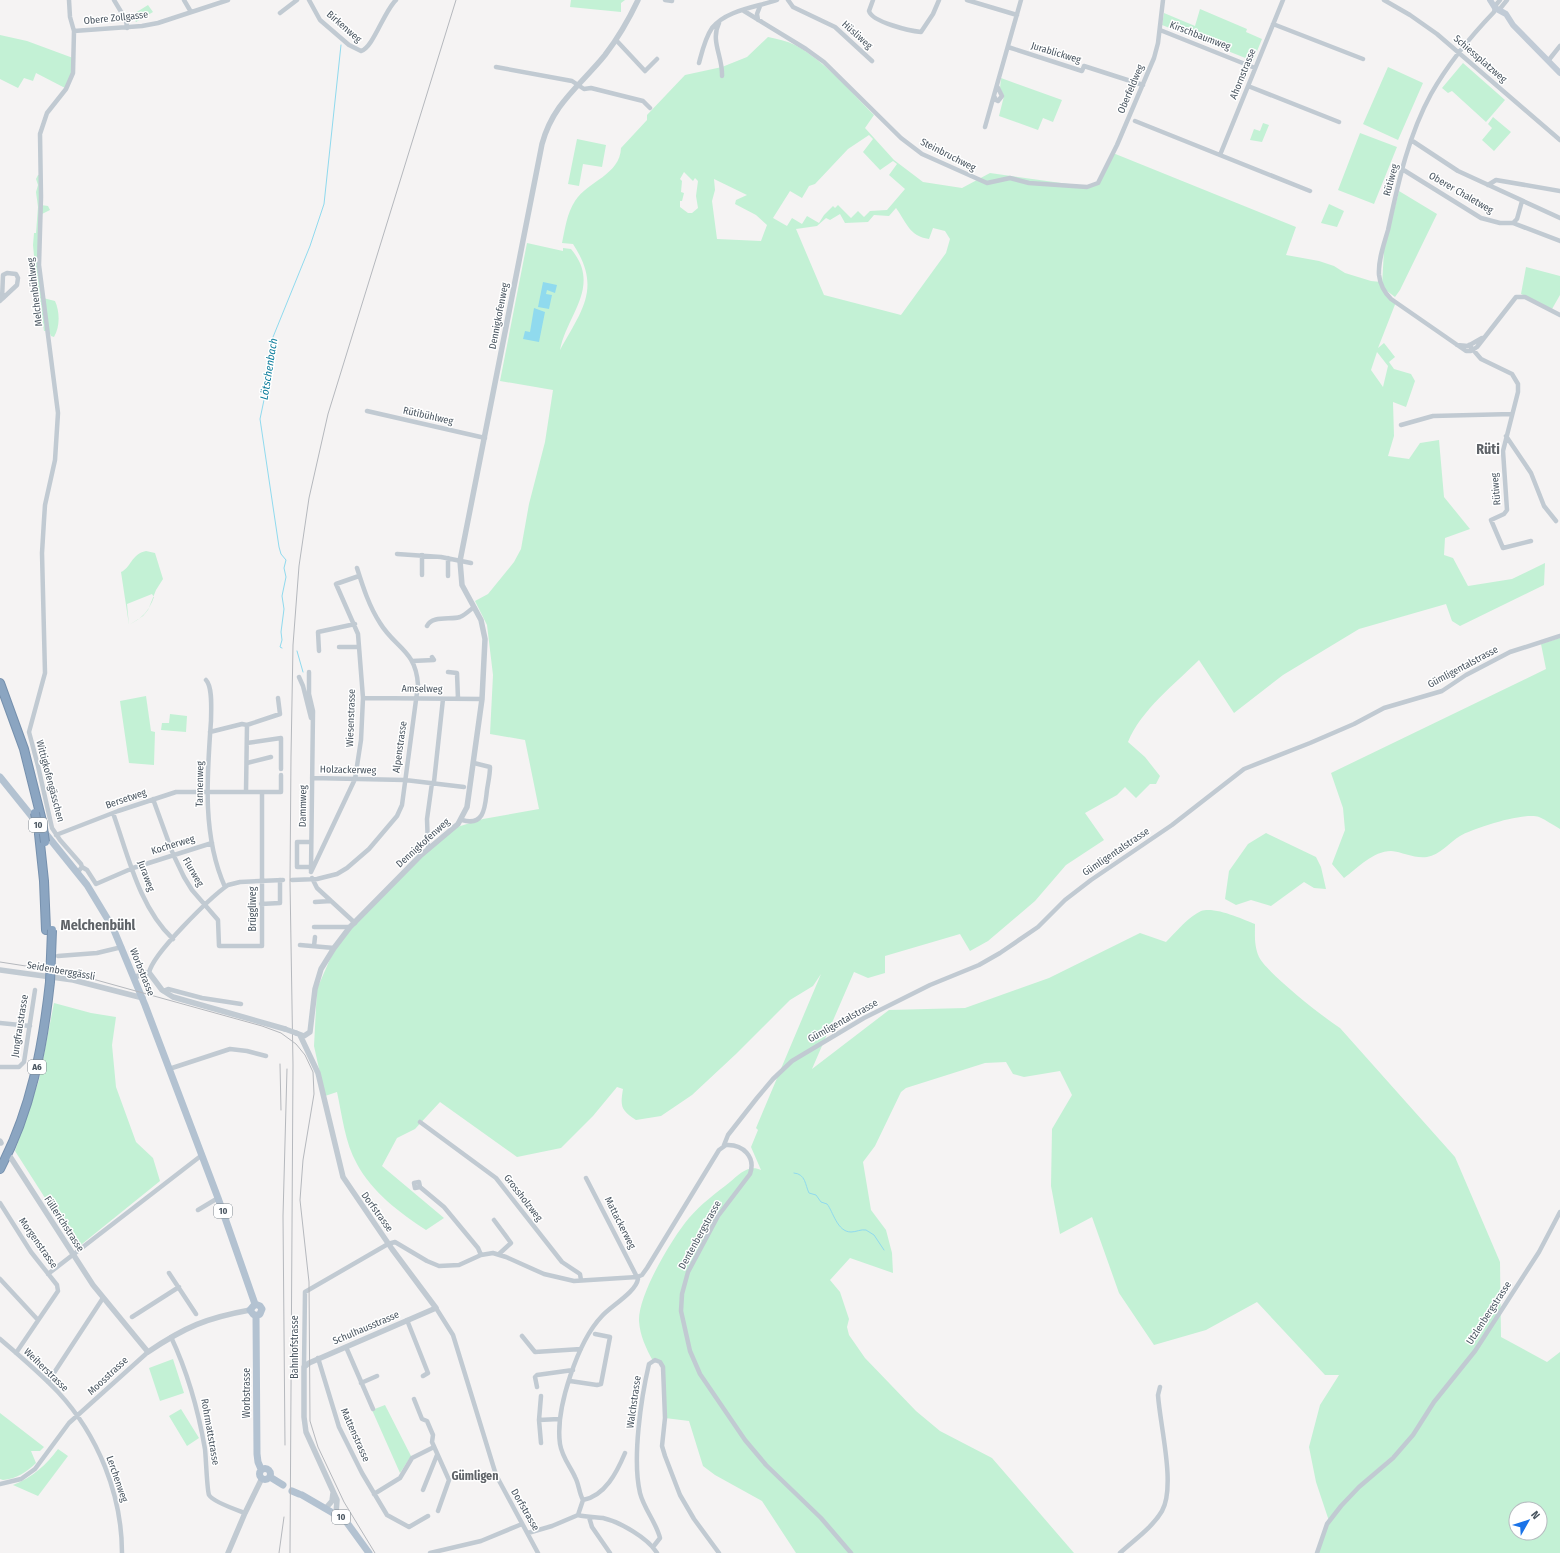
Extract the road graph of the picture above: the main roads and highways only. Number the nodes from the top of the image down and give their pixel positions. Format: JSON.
{"nodes":[{"id":1,"x":1490,"y":0,"type":"edge"},
{"id":2,"x":1560,"y":73,"type":"edge"},
{"id":3,"x":0,"y":683,"type":"edge"},
{"id":4,"x":0,"y":696,"type":"edge"},
{"id":5,"x":0,"y":777,"type":"edge"},
{"id":6,"x":49,"y":930,"type":"junction"},
{"id":7,"x":47,"y":981,"type":"junction"},
{"id":8,"x":0,"y":1158,"type":"edge"},
{"id":9,"x":0,"y":1169,"type":"edge"},
{"id":10,"x":253,"y":1307,"type":"junction"},
{"id":11,"x":256,"y":1316,"type":"junction"},
{"id":12,"x":261,"y":1469,"type":"junction"},
{"id":13,"x":270,"y":1477,"type":"junction"},
{"id":14,"x":283,"y":1485,"type":"dead end"},
{"id":15,"x":298,"y":1494,"type":"dead end"},
{"id":16,"x":369,"y":1553,"type":"edge"}],
"edges":[{"from":1,"to":2,"type":"main road"},
{"from":3,"to":6,"type":"highway","number":"A6","bridge":true},
{"from":4,"to":6,"type":"highway","number":"A6","bridge":true},
{"from":5,"to":10,"type":"main road","name":"Worbstrasse","number":"10"},
{"from":6,"to":7,"type":"highway","number":"A6"},
{"from":7,"to":8,"type":"highway","number":"A6"},
{"from":7,"to":9,"type":"highway","number":"A6"},
{"from":10,"to":11,"type":"main road"},
{"from":10,"to":11,"type":"main road"},
{"from":11,"to":12,"type":"main road","name":"Worbstrasse"},
{"from":12,"to":13,"type":"main road"},
{"from":12,"to":13,"type":"main road"},
{"from":13,"to":14,"type":"main road"},
{"from":15,"to":16,"type":"main road","number":"10"}]}
